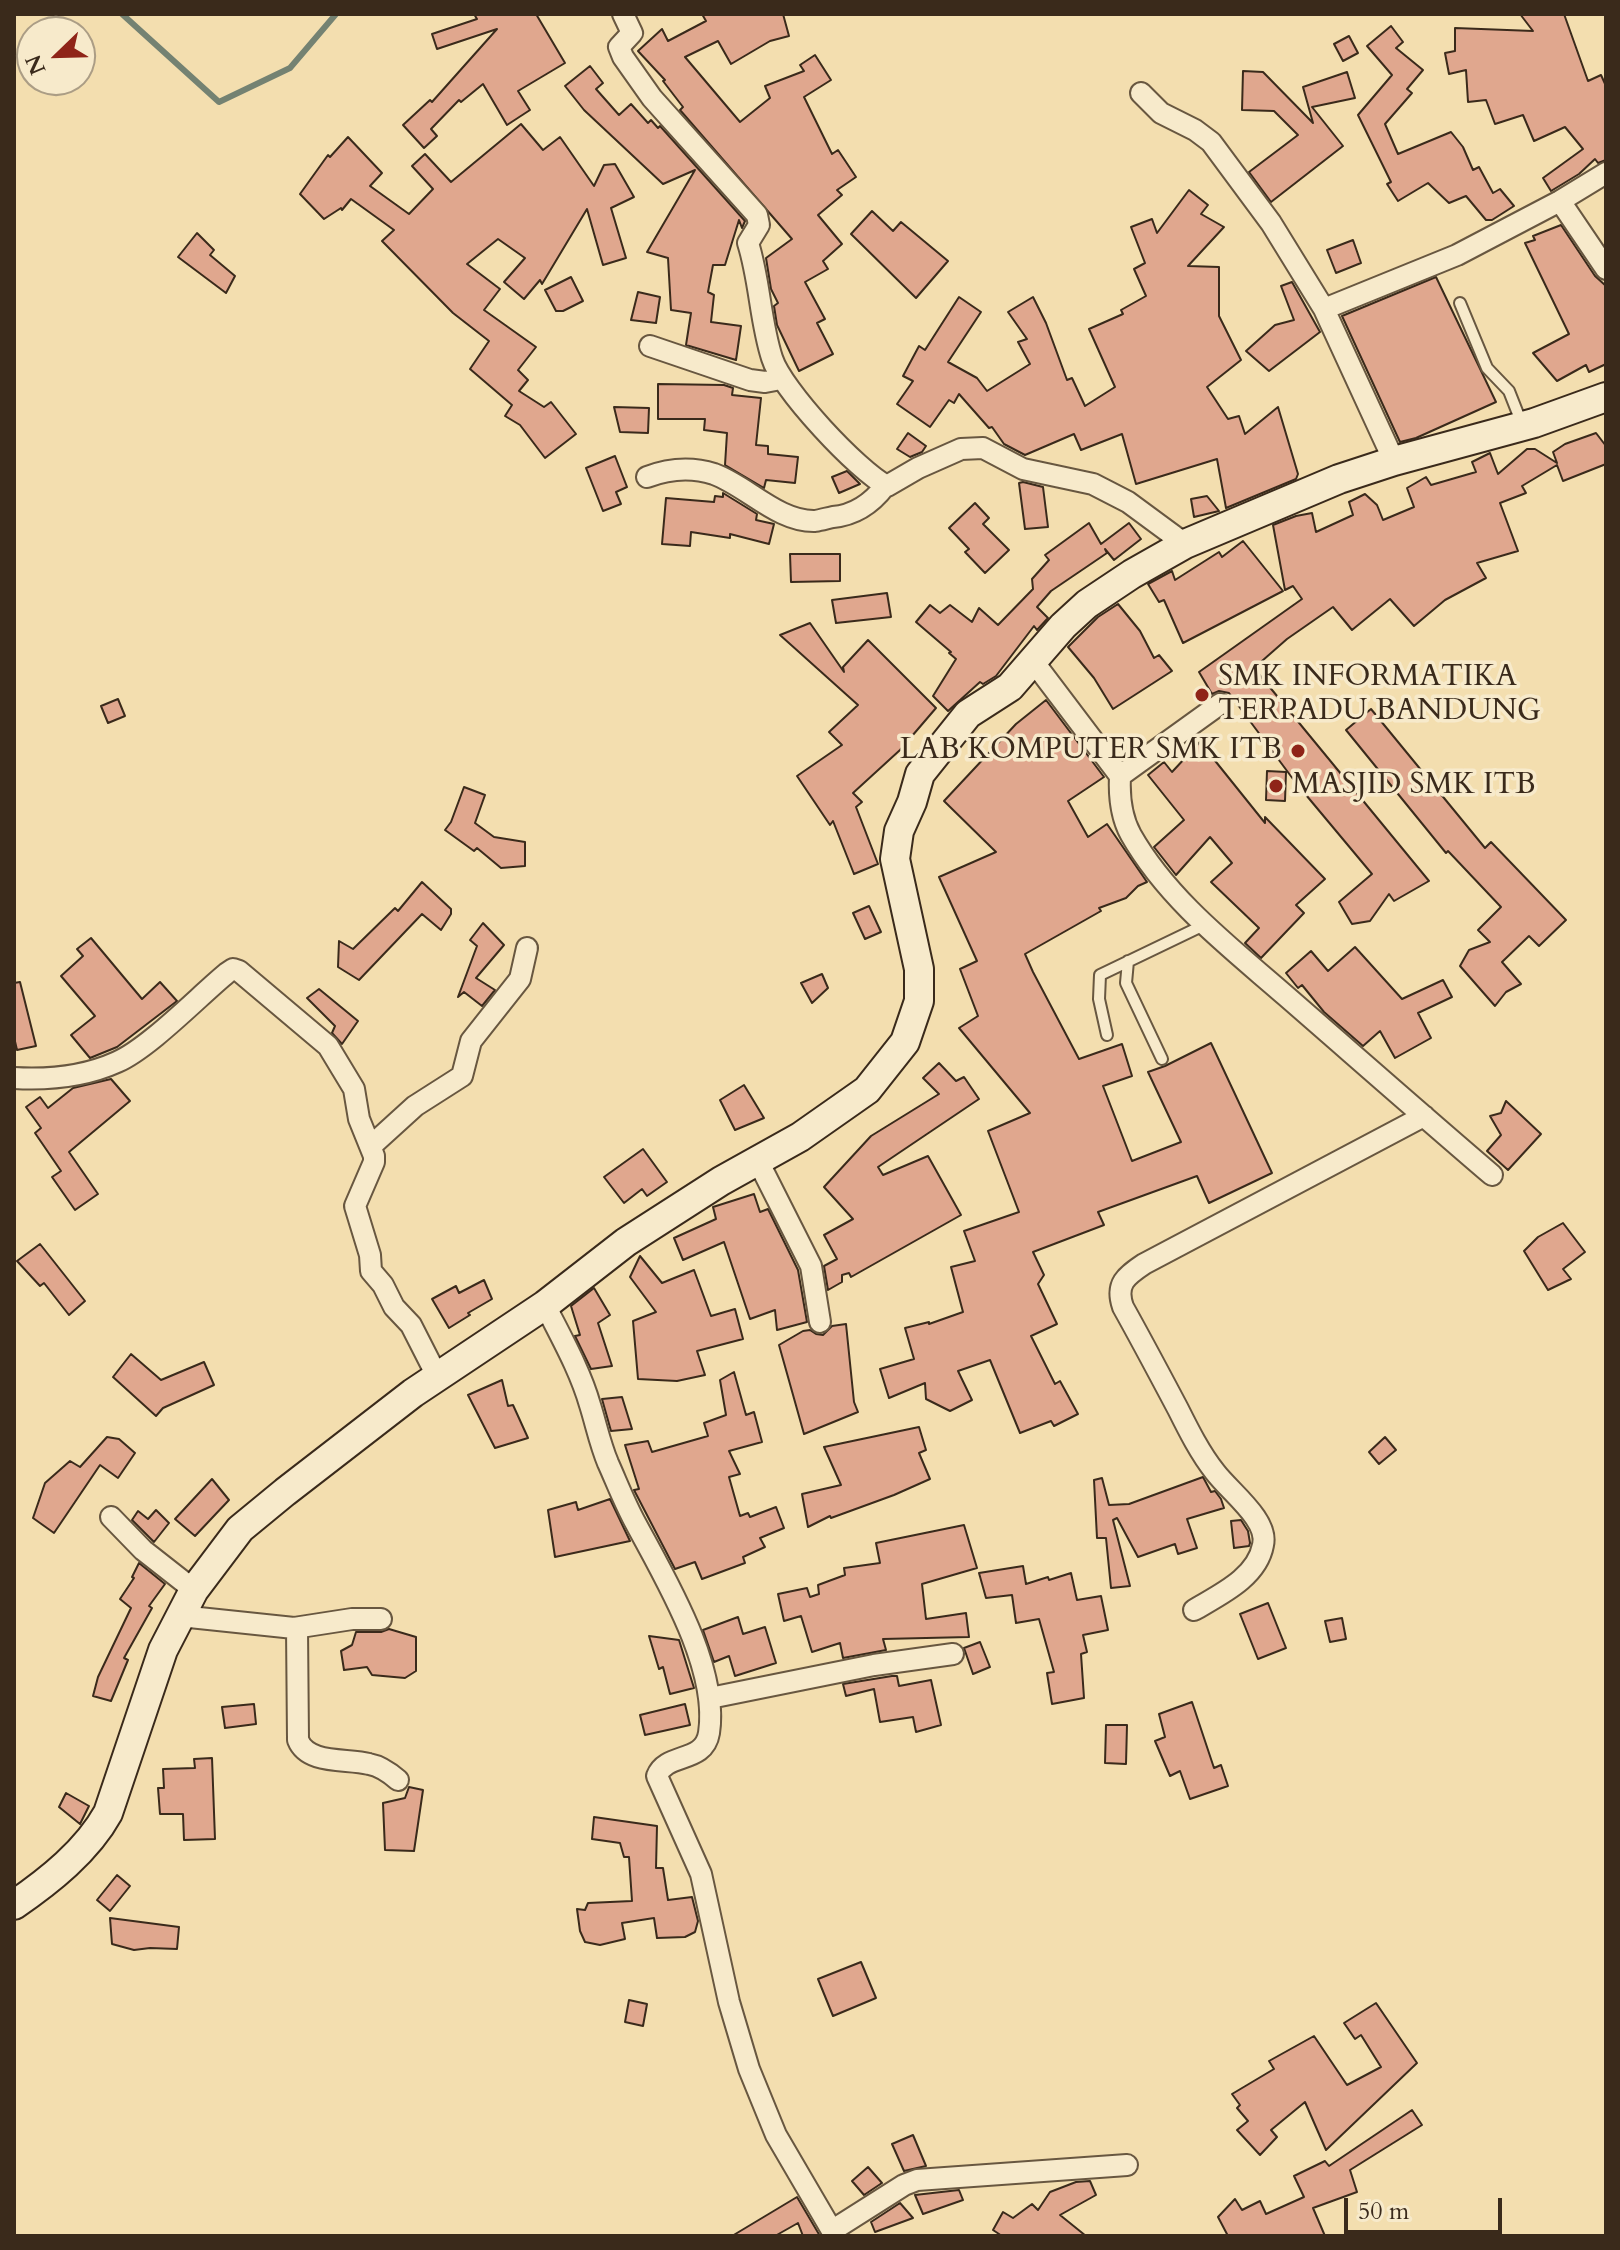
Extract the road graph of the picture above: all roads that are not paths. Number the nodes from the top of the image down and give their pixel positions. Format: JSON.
{"nodes":[{"id":1,"x":623,"y":14,"type":"edge"},
{"id":2,"x":1141,"y":93,"type":"dead end"},
{"id":3,"x":1606,"y":173,"type":"edge"},
{"id":4,"x":1560,"y":201,"type":"junction"},
{"id":5,"x":1606,"y":269,"type":"edge"},
{"id":6,"x":1460,"y":303,"type":"dead end"},
{"id":7,"x":1324,"y":309,"type":"junction"},
{"id":8,"x":650,"y":346,"type":"dead end"},
{"id":9,"x":781,"y":379,"type":"junction"},
{"id":10,"x":1606,"y":397,"type":"edge"},
{"id":11,"x":1523,"y":426,"type":"junction"},
{"id":12,"x":1394,"y":461,"type":"junction"},
{"id":13,"x":647,"y":477,"type":"dead end"},
{"id":14,"x":885,"y":486,"type":"junction"},
{"id":15,"x":1185,"y":544,"type":"junction"},
{"id":16,"x":1033,"y":661,"type":"junction"},
{"id":17,"x":1220,"y":704,"type":"dead end"},
{"id":18,"x":1120,"y":776,"type":"junction"},
{"id":19,"x":1206,"y":924,"type":"junction"},
{"id":20,"x":527,"y":948,"type":"dead end"},
{"id":21,"x":1128,"y":961,"type":"junction"},
{"id":22,"x":1107,"y":1035,"type":"dead end"},
{"id":23,"x":1162,"y":1059,"type":"dead end"},
{"id":24,"x":14,"y":1078,"type":"edge"},
{"id":25,"x":1424,"y":1116,"type":"junction"},
{"id":26,"x":371,"y":1146,"type":"junction"},
{"id":27,"x":758,"y":1161,"type":"junction"},
{"id":28,"x":1492,"y":1175,"type":"dead end"},
{"id":29,"x":545,"y":1305,"type":"junction"},
{"id":30,"x":820,"y":1322,"type":"dead end"},
{"id":31,"x":437,"y":1376,"type":"junction"},
{"id":32,"x":111,"y":1517,"type":"dead end"},
{"id":33,"x":194,"y":1590,"type":"junction"},
{"id":34,"x":1194,"y":1610,"type":"dead end"},
{"id":35,"x":180,"y":1616,"type":"junction"},
{"id":36,"x":381,"y":1619,"type":"dead end"},
{"id":37,"x":297,"y":1628,"type":"junction"},
{"id":38,"x":953,"y":1654,"type":"dead end"},
{"id":39,"x":710,"y":1698,"type":"junction"},
{"id":40,"x":398,"y":1780,"type":"dead end"},
{"id":41,"x":14,"y":1905,"type":"edge"},
{"id":42,"x":1127,"y":2165,"type":"dead end"},
{"id":43,"x":834,"y":2233,"type":"edge"}],
"edges":[{"from":1,"to":9,"type":"street"},
{"from":2,"to":7,"type":"street"},
{"from":3,"to":4,"type":"street"},
{"from":4,"to":5,"type":"street"},
{"from":4,"to":7,"type":"street"},
{"from":6,"to":11,"type":"lane"},
{"from":7,"to":12,"type":"street"},
{"from":8,"to":9,"type":"street"},
{"from":9,"to":14,"type":"street"},
{"from":10,"to":11,"type":"main road"},
{"from":11,"to":12,"type":"main road"},
{"from":12,"to":15,"type":"main road"},
{"from":13,"to":14,"type":"street"},
{"from":14,"to":15,"type":"street"},
{"from":15,"to":16,"type":"main road"},
{"from":16,"to":18,"type":"street"},
{"from":16,"to":27,"type":"main road"},
{"from":17,"to":18,"type":"street"},
{"from":18,"to":19,"type":"street"},
{"from":19,"to":21,"type":"lane"},
{"from":19,"to":25,"type":"street"},
{"from":20,"to":26,"type":"street"},
{"from":21,"to":22,"type":"lane"},
{"from":21,"to":23,"type":"lane"},
{"from":24,"to":26,"type":"street"},
{"from":25,"to":28,"type":"street"},
{"from":25,"to":34,"type":"street"},
{"from":26,"to":31,"type":"street"},
{"from":27,"to":29,"type":"main road"},
{"from":27,"to":30,"type":"street"},
{"from":29,"to":31,"type":"main road"},
{"from":29,"to":39,"type":"street"},
{"from":31,"to":33,"type":"main road"},
{"from":32,"to":33,"type":"street"},
{"from":33,"to":35,"type":"main road"},
{"from":35,"to":37,"type":"street"},
{"from":35,"to":41,"type":"main road"},
{"from":36,"to":37,"type":"street"},
{"from":37,"to":40,"type":"street"},
{"from":38,"to":39,"type":"street"},
{"from":39,"to":43,"type":"street"},
{"from":42,"to":43,"type":"street"}]}
